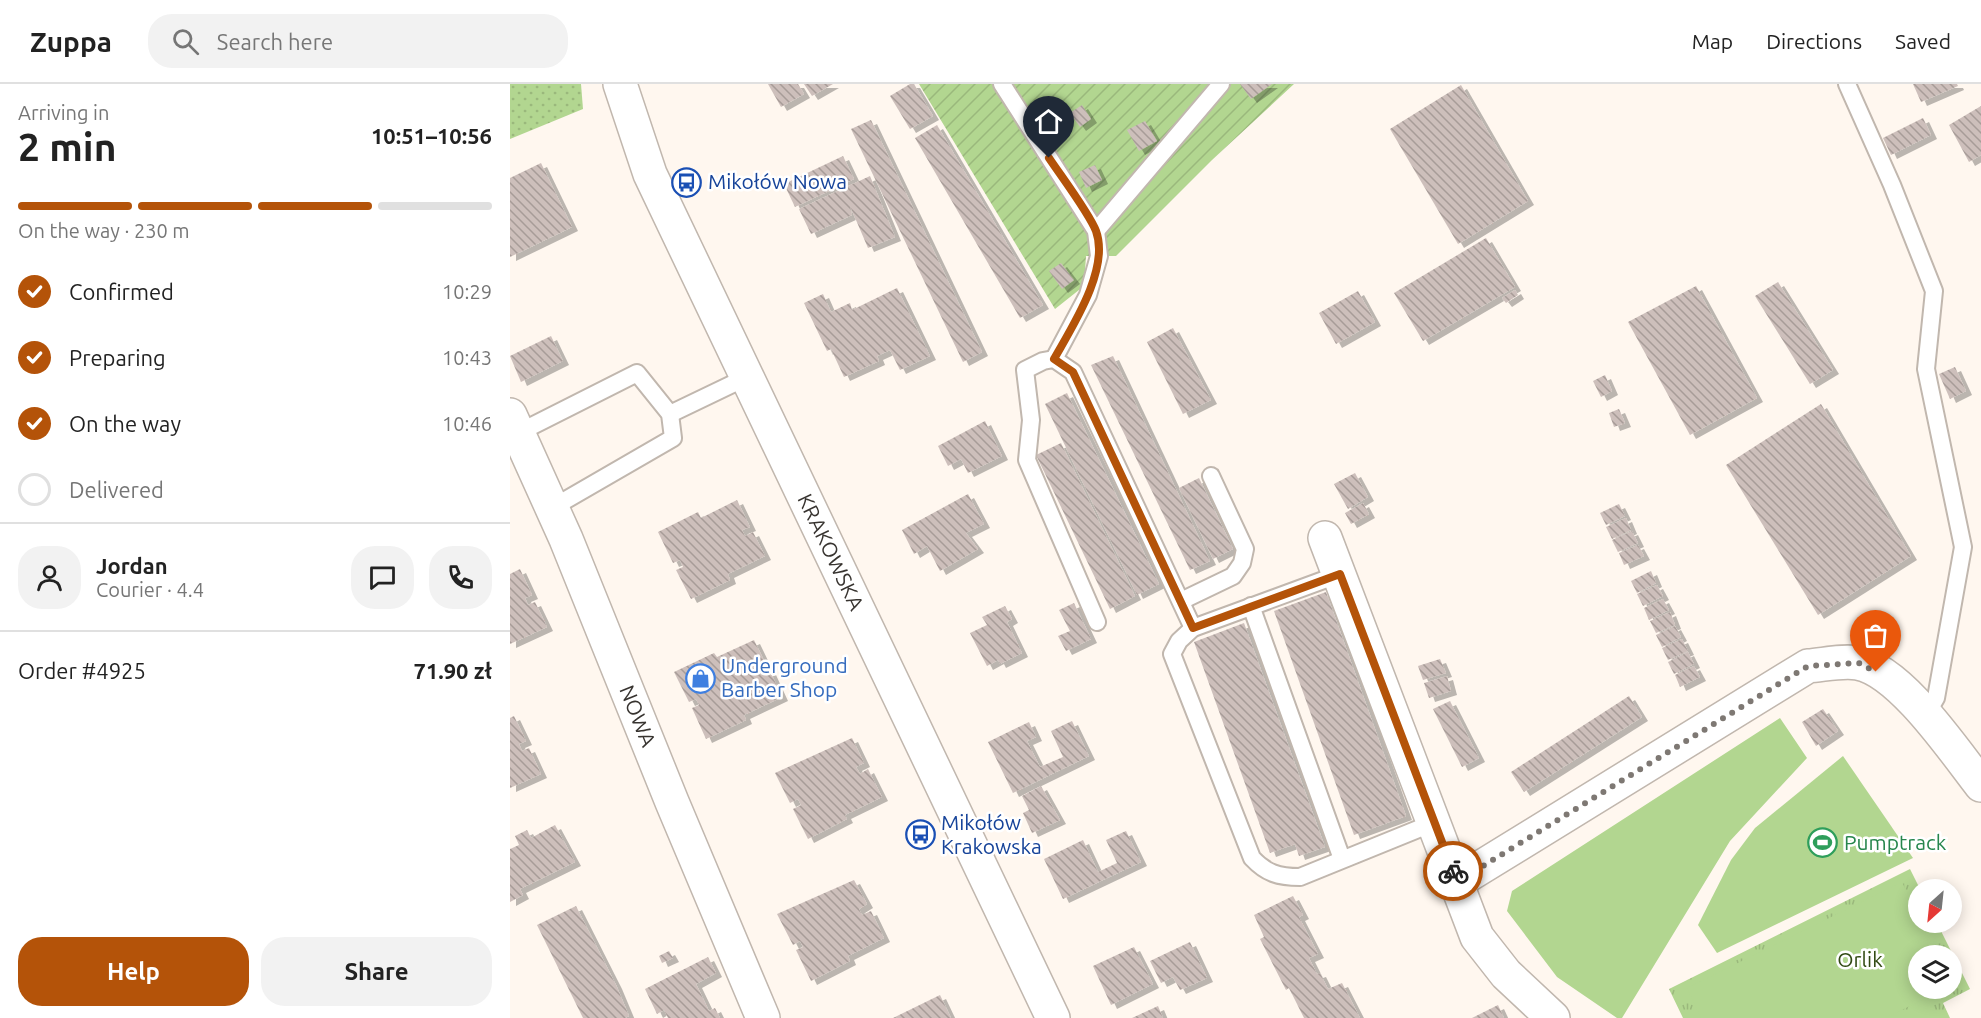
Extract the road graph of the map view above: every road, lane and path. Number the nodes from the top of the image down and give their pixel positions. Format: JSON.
{"nodes":[{"id":1,"x":620,"y":84,"type":"edge"},
{"id":2,"x":1002,"y":84,"type":"edge"},
{"id":3,"x":1221,"y":84,"type":"edge"},
{"id":4,"x":1847,"y":84,"type":"edge"},
{"id":5,"x":1096,"y":231,"type":"junction"},
{"id":6,"x":1054,"y":359,"type":"junction"},
{"id":7,"x":747,"y":377,"type":"junction"},
{"id":8,"x":670,"y":414,"type":"junction"},
{"id":9,"x":514,"y":424,"type":"edge"},
{"id":10,"x":1211,"y":476,"type":"dead end"},
{"id":11,"x":552,"y":508,"type":"junction"},
{"id":12,"x":1325,"y":538,"type":"dead end"},
{"id":13,"x":1340,"y":574,"type":"junction"},
{"id":14,"x":1181,"y":601,"type":"junction"},
{"id":15,"x":1251,"y":606,"type":"junction"},
{"id":16,"x":1097,"y":622,"type":"dead end"},
{"id":17,"x":1193,"y":628,"type":"junction"},
{"id":18,"x":1926,"y":715,"type":"junction"},
{"id":19,"x":1981,"y":785,"type":"edge"},
{"id":20,"x":1433,"y":823,"type":"junction"},
{"id":21,"x":1342,"y":859,"type":"junction"},
{"id":22,"x":1457,"y":882,"type":"junction"},
{"id":23,"x":763,"y":1018,"type":"edge"},
{"id":24,"x":1053,"y":1018,"type":"edge"},
{"id":25,"x":1553,"y":1018,"type":"edge"}],
"edges":[{"from":1,"to":7,"type":"street","name":"KRAKOWSKA"},
{"from":2,"to":5,"type":"lane"},
{"from":3,"to":5,"type":"lane"},
{"from":4,"to":18,"type":"lane"},
{"from":5,"to":6,"type":"lane"},
{"from":6,"to":14,"type":"lane"},
{"from":6,"to":16,"type":"lane"},
{"from":7,"to":8,"type":"lane"},
{"from":7,"to":24,"type":"street","name":"KRAKOWSKA"},
{"from":8,"to":9,"type":"lane"},
{"from":8,"to":11,"type":"lane"},
{"from":9,"to":11,"type":"street","name":"NOWA"},
{"from":10,"to":14,"type":"lane"},
{"from":11,"to":23,"type":"street","name":"NOWA"},
{"from":12,"to":13,"type":"street"},
{"from":13,"to":15,"type":"lane"},
{"from":13,"to":20,"type":"street"},
{"from":14,"to":17,"type":"lane"},
{"from":15,"to":17,"type":"lane"},
{"from":15,"to":21,"type":"lane"},
{"from":17,"to":21,"type":"lane"},
{"from":18,"to":19,"type":"street"},
{"from":18,"to":22,"type":"street"},
{"from":20,"to":21,"type":"lane"},
{"from":20,"to":22,"type":"street"},
{"from":22,"to":25,"type":"street"}]}
